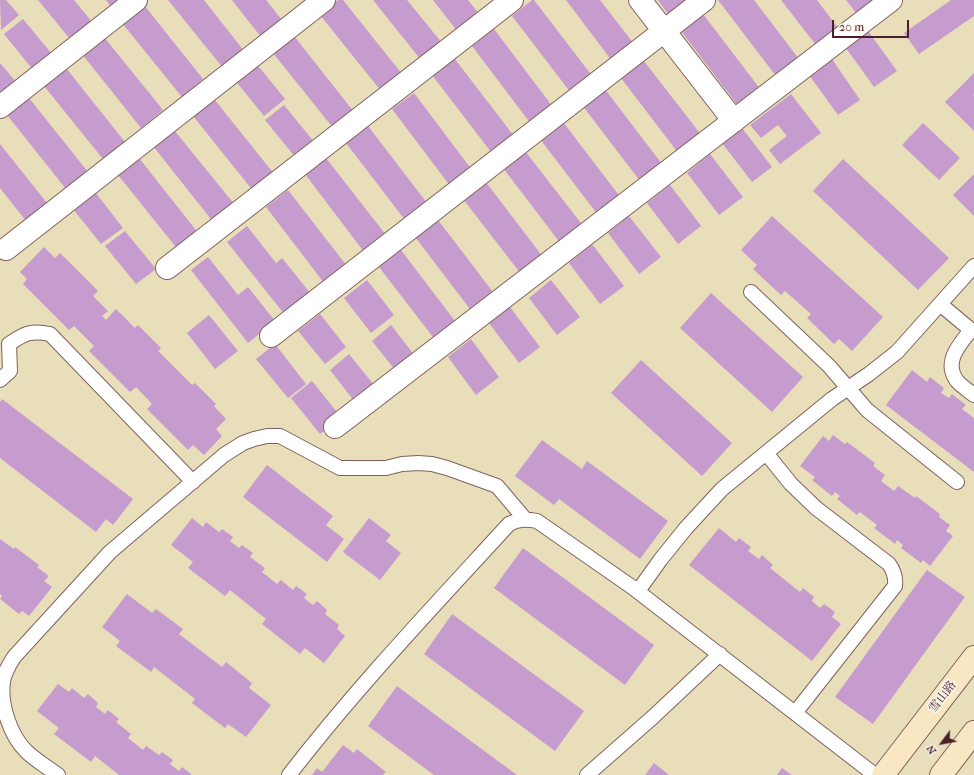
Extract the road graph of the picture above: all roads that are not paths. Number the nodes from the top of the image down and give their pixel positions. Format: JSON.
{"nodes":[{"id":1,"x":136,"y":0,"type":"edge"},
{"id":2,"x":324,"y":0,"type":"edge"},
{"id":3,"x":512,"y":0,"type":"edge"},
{"id":4,"x":640,"y":0,"type":"edge"},
{"id":5,"x":704,"y":0,"type":"edge"},
{"id":6,"x":890,"y":0,"type":"edge"},
{"id":7,"x":664,"y":31,"type":"junction"},
{"id":8,"x":0,"y":107,"type":"edge"},
{"id":9,"x":734,"y":121,"type":"junction"},
{"id":10,"x":6,"y":249,"type":"dead end"},
{"id":11,"x":974,"y":266,"type":"edge"},
{"id":12,"x":167,"y":268,"type":"dead end"},
{"id":13,"x":751,"y":292,"type":"dead end"},
{"id":14,"x":940,"y":304,"type":"junction"},
{"id":15,"x":271,"y":336,"type":"dead end"},
{"id":16,"x":0,"y":380,"type":"edge"},
{"id":17,"x":848,"y":388,"type":"junction"},
{"id":18,"x":974,"y":395,"type":"edge"},
{"id":19,"x":334,"y":427,"type":"dead end"},
{"id":20,"x":766,"y":453,"type":"junction"},
{"id":21,"x":193,"y":482,"type":"junction"},
{"id":22,"x":957,"y":482,"type":"dead end"},
{"id":23,"x":525,"y":519,"type":"junction"},
{"id":24,"x":638,"y":591,"type":"junction"},
{"id":25,"x":720,"y":654,"type":"junction"},
{"id":26,"x":974,"y":657,"type":"edge"},
{"id":27,"x":3,"y":713,"type":"edge"},
{"id":28,"x":795,"y":713,"type":"junction"},
{"id":29,"x":974,"y":732,"type":"edge"},
{"id":30,"x":58,"y":775,"type":"edge"},
{"id":31,"x":289,"y":775,"type":"edge"},
{"id":32,"x":587,"y":775,"type":"edge"},
{"id":33,"x":875,"y":775,"type":"edge"},
{"id":34,"x":883,"y":775,"type":"edge"},
{"id":35,"x":941,"y":775,"type":"edge"}],
"edges":[{"from":1,"to":8,"type":"street"},
{"from":2,"to":10,"type":"street"},
{"from":3,"to":12,"type":"street"},
{"from":4,"to":7,"type":"street"},
{"from":5,"to":7,"type":"street"},
{"from":6,"to":9,"type":"street"},
{"from":7,"to":9,"type":"street"},
{"from":7,"to":15,"type":"street"},
{"from":9,"to":19,"type":"street"},
{"from":11,"to":14,"type":"lane"},
{"from":13,"to":17,"type":"lane"},
{"from":14,"to":17,"type":"lane"},
{"from":14,"to":18,"type":"lane"},
{"from":16,"to":21,"type":"lane"},
{"from":17,"to":20,"type":"lane"},
{"from":17,"to":22,"type":"lane"},
{"from":20,"to":24,"type":"lane"},
{"from":20,"to":28,"type":"lane"},
{"from":21,"to":23,"type":"lane"},
{"from":21,"to":27,"type":"lane"},
{"from":23,"to":24,"type":"lane"},
{"from":23,"to":31,"type":"lane"},
{"from":24,"to":25,"type":"lane"},
{"from":25,"to":28,"type":"lane"},
{"from":25,"to":32,"type":"lane"},
{"from":26,"to":34,"type":"main road","name":"雪山路"},
{"from":27,"to":30,"type":"lane"},
{"from":28,"to":33,"type":"lane"},
{"from":29,"to":35,"type":"main road"}]}
